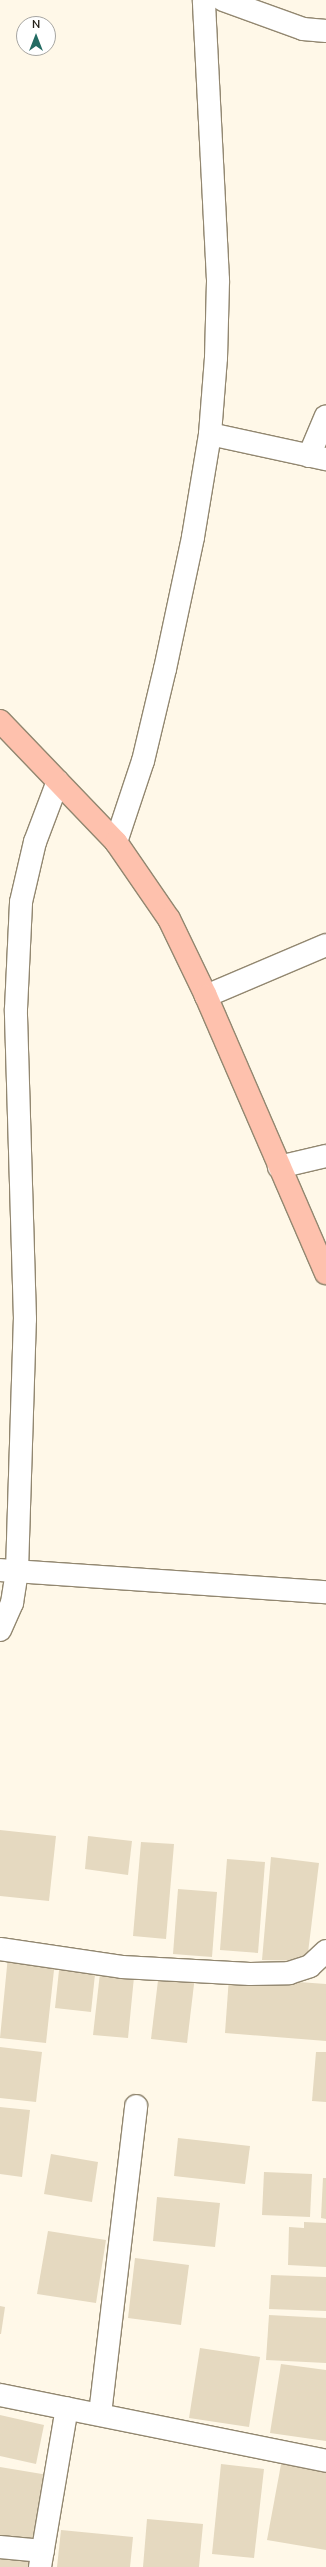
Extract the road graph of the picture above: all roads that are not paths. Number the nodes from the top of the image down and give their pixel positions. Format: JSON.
{"nodes":[{"id":1,"x":204,"y":0,"type":"edge"},
{"id":2,"x":223,"y":0,"type":"edge"},
{"id":3,"x":326,"y":31,"type":"edge"},
{"id":4,"x":326,"y":416,"type":"edge"},
{"id":5,"x":210,"y":434,"type":"junction"},
{"id":6,"x":318,"y":458,"type":"edge"},
{"id":7,"x":0,"y":721,"type":"edge"},
{"id":8,"x":58,"y":781,"type":"junction"},
{"id":9,"x":116,"y":842,"type":"junction"},
{"id":10,"x":326,"y":945,"type":"edge"},
{"id":11,"x":206,"y":996,"type":"junction"},
{"id":12,"x":326,"y":1156,"type":"edge"},
{"id":13,"x":279,"y":1167,"type":"junction"},
{"id":14,"x":326,"y":1273,"type":"edge"},
{"id":15,"x":9,"y":1570,"type":"edge"},
{"id":16,"x":326,"y":1592,"type":"edge"},
{"id":17,"x":0,"y":1630,"type":"edge"},
{"id":18,"x":0,"y":1949,"type":"edge"},
{"id":19,"x":326,"y":1951,"type":"edge"},
{"id":20,"x":136,"y":2106,"type":"dead end"},
{"id":21,"x":0,"y":2395,"type":"edge"},
{"id":22,"x":67,"y":2408,"type":"junction"},
{"id":23,"x":100,"y":2414,"type":"junction"},
{"id":24,"x":326,"y":2461,"type":"edge"},
{"id":25,"x":0,"y":2546,"type":"edge"},
{"id":26,"x":41,"y":2559,"type":"edge"}],
"edges":[{"from":1,"to":5,"type":"street"},
{"from":2,"to":3,"type":"street"},
{"from":4,"to":6,"type":"street"},
{"from":5,"to":6,"type":"street"},
{"from":5,"to":9,"type":"street"},
{"from":7,"to":8,"type":"main road"},
{"from":8,"to":9,"type":"main road"},
{"from":8,"to":15,"type":"street"},
{"from":9,"to":11,"type":"main road"},
{"from":10,"to":11,"type":"street"},
{"from":11,"to":13,"type":"main road"},
{"from":12,"to":13,"type":"street"},
{"from":13,"to":14,"type":"main road"},
{"from":15,"to":16,"type":"street"},
{"from":15,"to":17,"type":"street"},
{"from":18,"to":19,"type":"street"},
{"from":20,"to":23,"type":"street"},
{"from":21,"to":22,"type":"street"},
{"from":22,"to":23,"type":"street"},
{"from":22,"to":26,"type":"street"},
{"from":23,"to":24,"type":"street"},
{"from":25,"to":26,"type":"street"}]}
